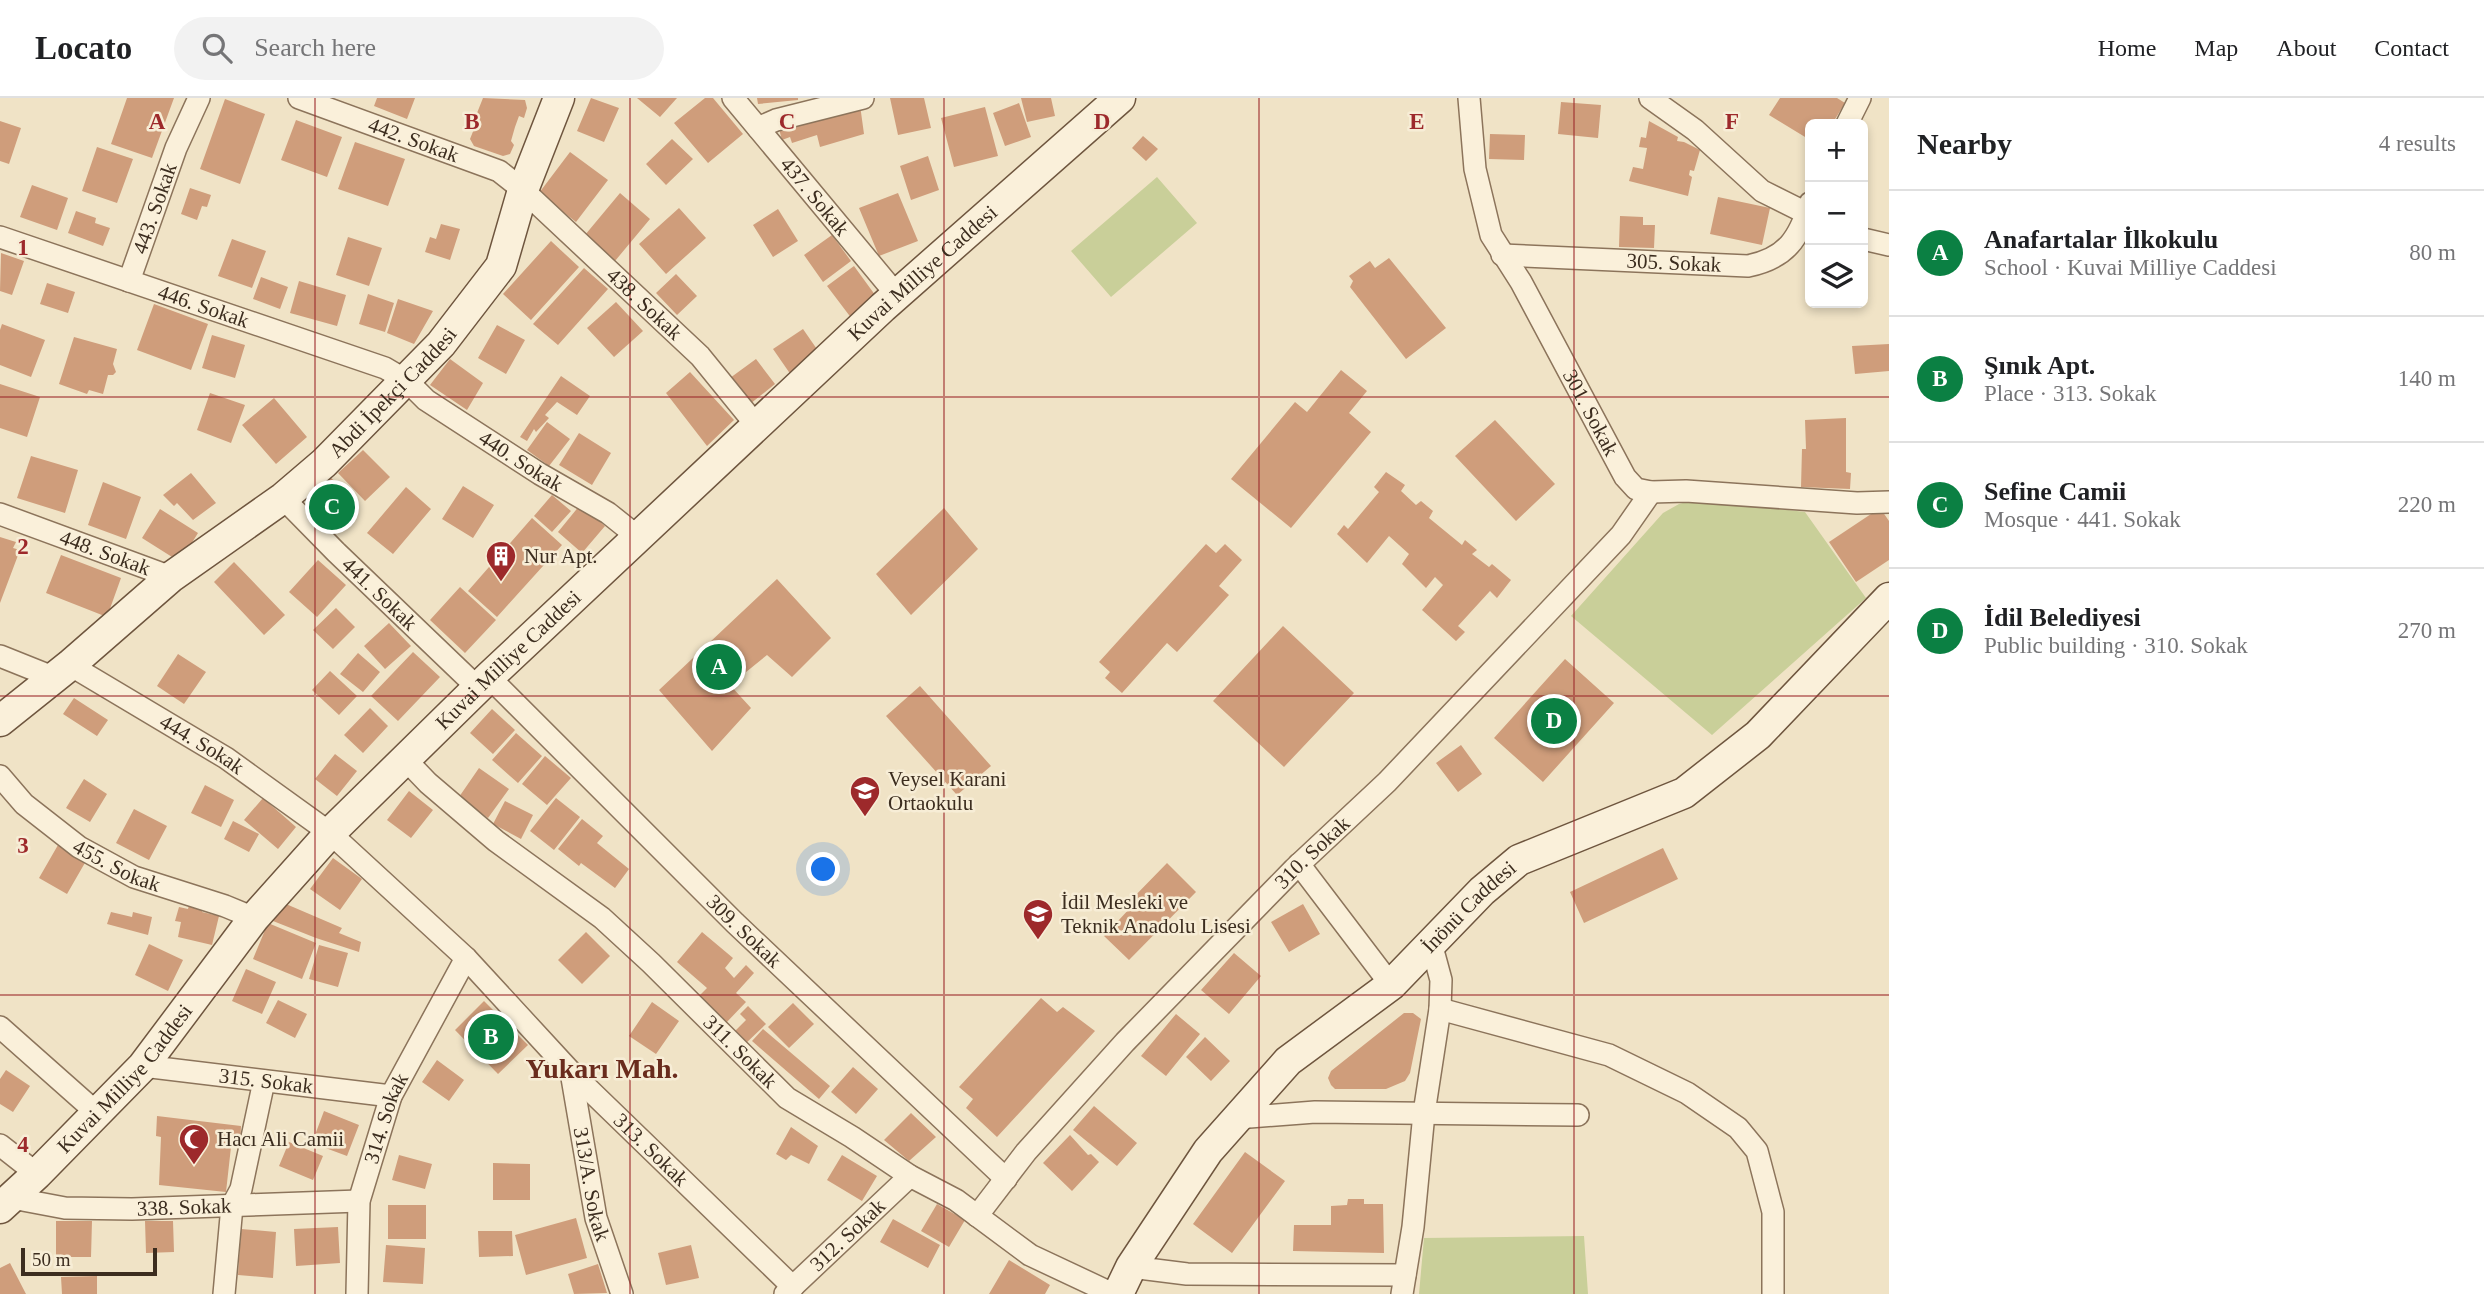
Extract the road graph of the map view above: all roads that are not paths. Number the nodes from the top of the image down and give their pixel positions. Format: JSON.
{"nodes":[{"id":1,"x":199,"y":98,"type":"edge"},
{"id":2,"x":299,"y":98,"type":"edge"},
{"id":3,"x":559,"y":98,"type":"edge"},
{"id":4,"x":733,"y":98,"type":"edge"},
{"id":5,"x":863,"y":98,"type":"edge"},
{"id":6,"x":1120,"y":98,"type":"edge"},
{"id":7,"x":1469,"y":98,"type":"edge"},
{"id":8,"x":1650,"y":98,"type":"edge"},
{"id":9,"x":1860,"y":98,"type":"edge"},
{"id":10,"x":1850,"y":119,"type":"edge"},
{"id":11,"x":758,"y":128,"type":"junction"},
{"id":12,"x":523,"y":190,"type":"junction"},
{"id":13,"x":1805,"y":209,"type":"edge"},
{"id":14,"x":1805,"y":221,"type":"edge"},
{"id":15,"x":0,"y":237,"type":"edge"},
{"id":16,"x":1868,"y":240,"type":"edge"},
{"id":17,"x":1889,"y":245,"type":"edge"},
{"id":18,"x":1502,"y":255,"type":"junction"},
{"id":19,"x":129,"y":281,"type":"junction"},
{"id":20,"x":896,"y":294,"type":"junction"},
{"id":21,"x":407,"y":381,"type":"junction"},
{"id":22,"x":756,"y":425,"type":"junction"},
{"id":23,"x":1651,"y":492,"type":"junction"},
{"id":24,"x":284,"y":498,"type":"junction"},
{"id":25,"x":1889,"y":502,"type":"edge"},
{"id":26,"x":0,"y":514,"type":"edge"},
{"id":27,"x":638,"y":537,"type":"junction"},
{"id":28,"x":171,"y":577,"type":"junction"},
{"id":29,"x":1889,"y":597,"type":"edge"},
{"id":30,"x":0,"y":656,"type":"edge"},
{"id":31,"x":62,"y":671,"type":"junction"},
{"id":32,"x":483,"y":683,"type":"junction"},
{"id":33,"x":0,"y":721,"type":"edge"},
{"id":34,"x":405,"y":760,"type":"junction"},
{"id":35,"x":0,"y":776,"type":"edge"},
{"id":36,"x":330,"y":833,"type":"junction"},
{"id":37,"x":1299,"y":864,"type":"junction"},
{"id":38,"x":254,"y":918,"type":"junction"},
{"id":39,"x":1432,"y":943,"type":"junction"},
{"id":40,"x":466,"y":958,"type":"junction"},
{"id":41,"x":1391,"y":985,"type":"junction"},
{"id":42,"x":1440,"y":1009,"type":"junction"},
{"id":43,"x":0,"y":1027,"type":"edge"},
{"id":44,"x":143,"y":1066,"type":"junction"},
{"id":45,"x":570,"y":1072,"type":"junction"},
{"id":46,"x":264,"y":1081,"type":"junction"},
{"id":47,"x":391,"y":1096,"type":"junction"},
{"id":48,"x":97,"y":1113,"type":"junction"},
{"id":49,"x":1424,"y":1113,"type":"junction"},
{"id":50,"x":1578,"y":1115,"type":"dead end"},
{"id":51,"x":1237,"y":1118,"type":"junction"},
{"id":52,"x":0,"y":1145,"type":"edge"},
{"id":53,"x":37,"y":1174,"type":"junction"},
{"id":54,"x":910,"y":1176,"type":"junction"},
{"id":55,"x":1006,"y":1179,"type":"junction"},
{"id":56,"x":359,"y":1201,"type":"junction"},
{"id":57,"x":6,"y":1203,"type":"edge"},
{"id":58,"x":232,"y":1206,"type":"junction"},
{"id":59,"x":977,"y":1216,"type":"junction"},
{"id":60,"x":1131,"y":1267,"type":"junction"},
{"id":61,"x":1404,"y":1284,"type":"edge"},
{"id":62,"x":789,"y":1291,"type":"edge"},
{"id":63,"x":1101,"y":1292,"type":"edge"},
{"id":64,"x":224,"y":1294,"type":"edge"},
{"id":65,"x":357,"y":1294,"type":"edge"},
{"id":66,"x":622,"y":1294,"type":"edge"},
{"id":67,"x":1773,"y":1294,"type":"edge"}],
"edges":[{"from":1,"to":19,"type":"street","name":"443. Sokak"},
{"from":2,"to":12,"type":"street","name":"442. Sokak"},
{"from":3,"to":12,"type":"street","name":"Abdi İpekçi Caddesi"},
{"from":4,"to":11,"type":"street","name":"437. Sokak"},
{"from":5,"to":11,"type":"street"},
{"from":6,"to":20,"type":"street","name":"Kuvai Milliye Caddesi"},
{"from":7,"to":18,"type":"street","name":"301. Sokak"},
{"from":8,"to":13,"type":"street"},
{"from":9,"to":10,"type":"street"},
{"from":11,"to":20,"type":"street","name":"437. Sokak"},
{"from":12,"to":21,"type":"street","name":"Abdi İpekçi Caddesi"},
{"from":12,"to":22,"type":"street","name":"438. Sokak"},
{"from":14,"to":18,"type":"street","name":"305. Sokak"},
{"from":15,"to":19,"type":"street","name":"446. Sokak"},
{"from":16,"to":17,"type":"street"},
{"from":18,"to":23,"type":"street","name":"301. Sokak"},
{"from":19,"to":21,"type":"street","name":"446. Sokak"},
{"from":20,"to":22,"type":"street","name":"Kuvai Milliye Caddesi"},
{"from":21,"to":24,"type":"street","name":"Abdi İpekçi Caddesi"},
{"from":21,"to":27,"type":"street","name":"440. Sokak"},
{"from":22,"to":27,"type":"street","name":"Kuvai Milliye Caddesi"},
{"from":23,"to":25,"type":"street"},
{"from":23,"to":37,"type":"street","name":"310. Sokak"},
{"from":24,"to":28,"type":"street","name":"Abdi İpekçi Caddesi"},
{"from":24,"to":32,"type":"street","name":"441. Sokak"},
{"from":26,"to":28,"type":"street","name":"448. Sokak"},
{"from":27,"to":32,"type":"street","name":"Kuvai Milliye Caddesi"},
{"from":28,"to":31,"type":"street","name":"Abdi İpekçi Caddesi"},
{"from":29,"to":39,"type":"street","name":"İnönü Caddesi"},
{"from":30,"to":31,"type":"street","name":"444. Sokak"},
{"from":31,"to":33,"type":"street","name":"Abdi İpekçi Caddesi"},
{"from":31,"to":36,"type":"street","name":"444. Sokak"},
{"from":32,"to":34,"type":"street","name":"Kuvai Milliye Caddesi"},
{"from":32,"to":55,"type":"street","name":"309. Sokak"},
{"from":34,"to":36,"type":"street","name":"Kuvai Milliye Caddesi"},
{"from":34,"to":54,"type":"street","name":"311. Sokak"},
{"from":35,"to":38,"type":"street","name":"455. Sokak"},
{"from":36,"to":38,"type":"street","name":"Kuvai Milliye Caddesi"},
{"from":36,"to":40,"type":"street","name":"313. Sokak"},
{"from":37,"to":41,"type":"street"},
{"from":37,"to":55,"type":"street","name":"310. Sokak"},
{"from":38,"to":44,"type":"street","name":"Kuvai Milliye Caddesi"},
{"from":39,"to":41,"type":"street","name":"İnönü Caddesi"},
{"from":39,"to":42,"type":"street"},
{"from":40,"to":45,"type":"street","name":"313. Sokak"},
{"from":40,"to":47,"type":"street","name":"314. Sokak"},
{"from":41,"to":51,"type":"street","name":"İnönü Caddesi"},
{"from":42,"to":49,"type":"street"},
{"from":42,"to":67,"type":"street"},
{"from":43,"to":48,"type":"street"},
{"from":44,"to":46,"type":"street","name":"315. Sokak"},
{"from":44,"to":48,"type":"street","name":"Kuvai Milliye Caddesi"},
{"from":45,"to":62,"type":"street","name":"313. Sokak"},
{"from":45,"to":66,"type":"street","name":"313/A. Sokak"},
{"from":46,"to":47,"type":"street","name":"315. Sokak"},
{"from":46,"to":58,"type":"street"},
{"from":47,"to":56,"type":"street","name":"314. Sokak"},
{"from":48,"to":53,"type":"street","name":"Kuvai Milliye Caddesi"},
{"from":49,"to":50,"type":"street"},
{"from":49,"to":51,"type":"street"},
{"from":49,"to":61,"type":"street"},
{"from":51,"to":60,"type":"street","name":"İnönü Caddesi"},
{"from":52,"to":53,"type":"street"},
{"from":53,"to":57,"type":"street","name":"Kuvai Milliye Caddesi"},
{"from":54,"to":59,"type":"street","name":"311. Sokak"},
{"from":54,"to":62,"type":"street","name":"312. Sokak"},
{"from":55,"to":59,"type":"street","name":"310. Sokak"},
{"from":56,"to":58,"type":"street","name":"338. Sokak"},
{"from":56,"to":65,"type":"street","name":"314. Sokak"},
{"from":57,"to":58,"type":"street","name":"338. Sokak"},
{"from":58,"to":64,"type":"street"},
{"from":59,"to":63,"type":"street","name":"311. Sokak"},
{"from":60,"to":61,"type":"street"},
{"from":60,"to":63,"type":"street","name":"İnönü Caddesi"}]}
